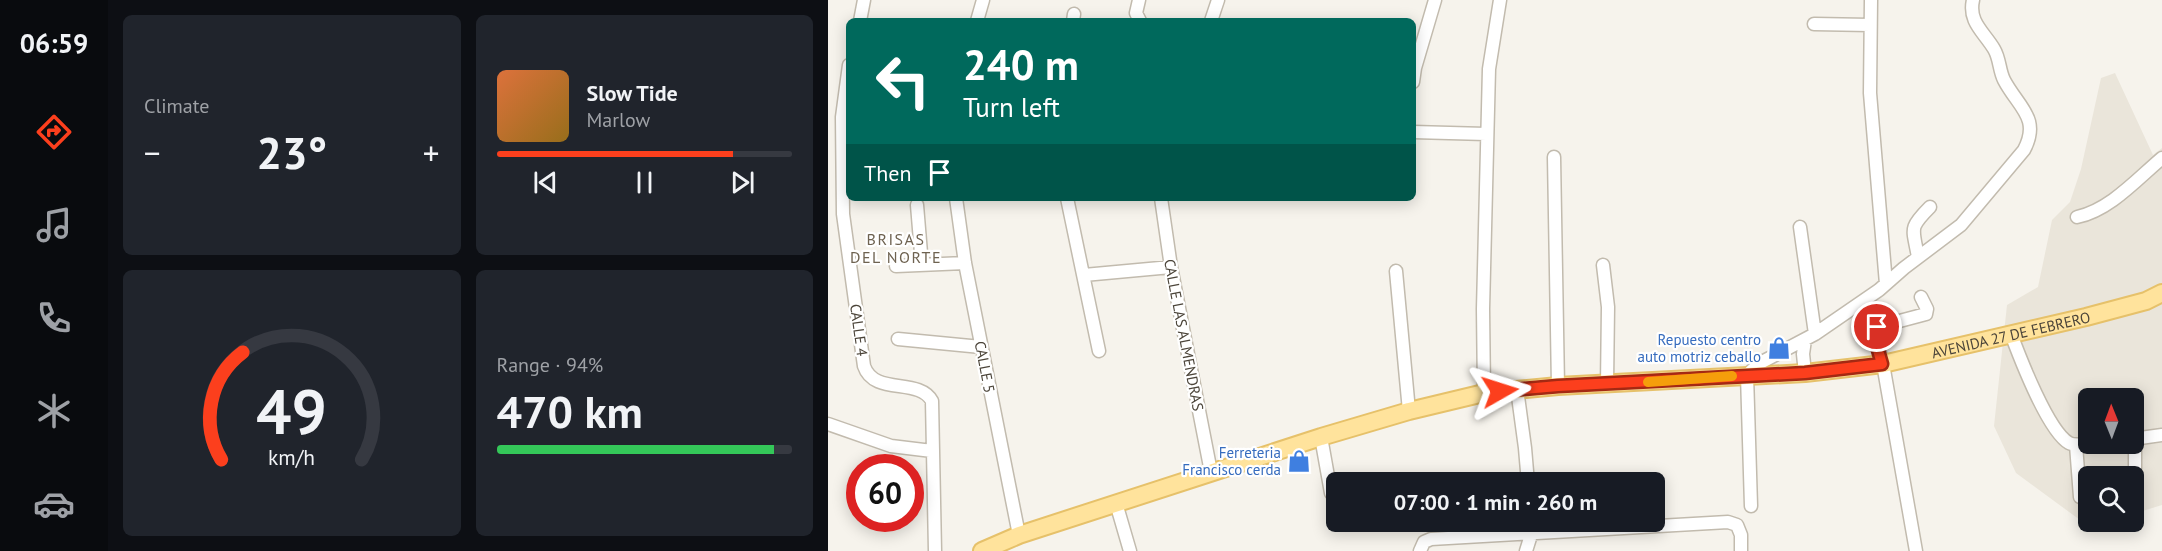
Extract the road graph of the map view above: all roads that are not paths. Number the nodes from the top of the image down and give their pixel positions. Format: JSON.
{"nodes":[{"id":1,"x":864,"y":0,"type":"edge"},
{"id":2,"x":982,"y":0,"type":"edge"},
{"id":3,"x":1139,"y":0,"type":"edge"},
{"id":4,"x":1218,"y":0,"type":"edge"},
{"id":5,"x":1435,"y":0,"type":"edge"},
{"id":6,"x":1500,"y":0,"type":"edge"},
{"id":7,"x":1870,"y":0,"type":"edge"},
{"id":8,"x":1973,"y":0,"type":"edge"},
{"id":9,"x":861,"y":18,"type":"edge"},
{"id":10,"x":978,"y":18,"type":"edge"},
{"id":11,"x":1138,"y":18,"type":"edge"},
{"id":12,"x":1212,"y":18,"type":"edge"},
{"id":13,"x":1814,"y":24,"type":"dead end"},
{"id":14,"x":1870,"y":25,"type":"junction"},
{"id":15,"x":1416,"y":65,"type":"edge"},
{"id":16,"x":846,"y":83,"type":"edge"},
{"id":17,"x":1416,"y":132,"type":"edge"},
{"id":18,"x":1486,"y":134,"type":"junction"},
{"id":19,"x":845,"y":137,"type":"edge"},
{"id":20,"x":1554,"y":157,"type":"dead end"},
{"id":21,"x":2162,"y":159,"type":"edge"},
{"id":22,"x":956,"y":201,"type":"edge"},
{"id":23,"x":1068,"y":201,"type":"edge"},
{"id":24,"x":1161,"y":201,"type":"edge"},
{"id":25,"x":917,"y":205,"type":"dead end"},
{"id":26,"x":1930,"y":207,"type":"dead end"},
{"id":27,"x":2077,"y":217,"type":"dead end"},
{"id":28,"x":1800,"y":227,"type":"dead end"},
{"id":29,"x":1918,"y":257,"type":"junction"},
{"id":30,"x":965,"y":263,"type":"junction"},
{"id":31,"x":922,"y":265,"type":"junction"},
{"id":32,"x":896,"y":266,"type":"dead end"},
{"id":33,"x":1603,"y":266,"type":"dead end"},
{"id":34,"x":1171,"y":267,"type":"junction"},
{"id":35,"x":1396,"y":271,"type":"dead end"},
{"id":36,"x":1084,"y":274,"type":"junction"},
{"id":37,"x":1886,"y":284,"type":"junction"},
{"id":38,"x":2162,"y":293,"type":"edge"},
{"id":39,"x":1921,"y":297,"type":"dead end"},
{"id":40,"x":2011,"y":334,"type":"junction"},
{"id":41,"x":1810,"y":337,"type":"junction"},
{"id":42,"x":898,"y":339,"type":"dead end"},
{"id":43,"x":981,"y":347,"type":"junction"},
{"id":44,"x":1100,"y":351,"type":"dead end"},
{"id":45,"x":1882,"y":364,"type":"junction"},
{"id":46,"x":1805,"y":373,"type":"junction"},
{"id":47,"x":1747,"y":375,"type":"junction"},
{"id":48,"x":1607,"y":384,"type":"junction"},
{"id":49,"x":1558,"y":386,"type":"junction"},
{"id":50,"x":1517,"y":389,"type":"junction"},
{"id":51,"x":1484,"y":393,"type":"junction"},
{"id":52,"x":1409,"y":411,"type":"junction"},
{"id":53,"x":828,"y":424,"type":"edge"},
{"id":54,"x":2162,"y":435,"type":"edge"},
{"id":55,"x":1321,"y":437,"type":"junction"},
{"id":56,"x":2144,"y":437,"type":"edge"},
{"id":57,"x":2078,"y":444,"type":"edge"},
{"id":58,"x":932,"y":451,"type":"junction"},
{"id":59,"x":1211,"y":472,"type":"junction"},
{"id":60,"x":1327,"y":472,"type":"edge"},
{"id":61,"x":1527,"y":472,"type":"edge"},
{"id":62,"x":1116,"y":503,"type":"junction"},
{"id":63,"x":1751,"y":506,"type":"dead end"},
{"id":64,"x":1665,"y":524,"type":"edge"},
{"id":65,"x":1506,"y":532,"type":"edge"},
{"id":66,"x":1530,"y":532,"type":"edge"},
{"id":67,"x":1019,"y":535,"type":"junction"},
{"id":68,"x":1423,"y":545,"type":"edge"},
{"id":69,"x":935,"y":551,"type":"edge"},
{"id":70,"x":982,"y":551,"type":"edge"},
{"id":71,"x":1130,"y":551,"type":"edge"},
{"id":72,"x":1526,"y":551,"type":"edge"},
{"id":73,"x":1741,"y":551,"type":"edge"},
{"id":74,"x":1916,"y":551,"type":"edge"}],
"edges":[{"from":1,"to":9,"type":"street"},
{"from":2,"to":10,"type":"street"},
{"from":3,"to":11,"type":"street"},
{"from":4,"to":12,"type":"street"},
{"from":5,"to":15,"type":"street"},
{"from":6,"to":18,"type":"street"},
{"from":7,"to":14,"type":"street"},
{"from":8,"to":29,"type":"street"},
{"from":13,"to":14,"type":"street"},
{"from":14,"to":37,"type":"street"},
{"from":16,"to":19,"type":"street"},
{"from":17,"to":18,"type":"street"},
{"from":18,"to":51,"type":"street"},
{"from":19,"to":58,"type":"street","name":"CALLE 4"},
{"from":20,"to":49,"type":"street"},
{"from":21,"to":27,"type":"street"},
{"from":22,"to":30,"type":"street","name":"CALLE 5"},
{"from":23,"to":36,"type":"street"},
{"from":24,"to":34,"type":"street","name":"CALLE LAS ALMENDRAS"},
{"from":25,"to":31,"type":"street"},
{"from":26,"to":29,"type":"street"},
{"from":28,"to":41,"type":"street"},
{"from":29,"to":37,"type":"street"},
{"from":30,"to":31,"type":"street"},
{"from":30,"to":43,"type":"street","name":"CALLE 5"},
{"from":31,"to":32,"type":"street"},
{"from":33,"to":48,"type":"street"},
{"from":34,"to":36,"type":"street"},
{"from":34,"to":59,"type":"street","name":"CALLE LAS ALMENDRAS"},
{"from":35,"to":52,"type":"street"},
{"from":36,"to":44,"type":"street"},
{"from":37,"to":41,"type":"street"},
{"from":38,"to":40,"type":"main road","name":"AVENIDA 27 DE FEBRERO"},
{"from":39,"to":45,"type":"street"},
{"from":40,"to":45,"type":"main road","name":"AVENIDA 27 DE FEBRERO"},
{"from":40,"to":57,"type":"street"},
{"from":41,"to":46,"type":"street"},
{"from":41,"to":47,"type":"street"},
{"from":42,"to":43,"type":"street"},
{"from":43,"to":67,"type":"street","name":"CALLE 5"},
{"from":45,"to":46,"type":"main road","name":"AVENIDA 27 DE FEBRERO"},
{"from":45,"to":74,"type":"street"},
{"from":46,"to":47,"type":"main road","name":"AVENIDA 27 DE FEBRERO"},
{"from":47,"to":48,"type":"main road","name":"AVENIDA 27 DE FEBRERO"},
{"from":47,"to":63,"type":"street"},
{"from":48,"to":49,"type":"main road","name":"AVENIDA 27 DE FEBRERO"},
{"from":49,"to":50,"type":"main road","name":"AVENIDA 27 DE FEBRERO"},
{"from":50,"to":51,"type":"main road","name":"AVENIDA 27 DE FEBRERO"},
{"from":50,"to":61,"type":"street"},
{"from":51,"to":52,"type":"main road","name":"AVENIDA 27 DE FEBRERO"},
{"from":52,"to":55,"type":"main road","name":"AVENIDA 27 DE FEBRERO"},
{"from":53,"to":58,"type":"street"},
{"from":54,"to":56,"type":"street"},
{"from":55,"to":59,"type":"main road","name":"AVENIDA 27 DE FEBRERO"},
{"from":55,"to":60,"type":"street"},
{"from":58,"to":69,"type":"street","name":"CALLE 4"},
{"from":59,"to":62,"type":"main road","name":"AVENIDA 27 DE FEBRERO"},
{"from":62,"to":67,"type":"main road","name":"AVENIDA 27 DE FEBRERO"},
{"from":62,"to":71,"type":"street"},
{"from":64,"to":73,"type":"street"},
{"from":65,"to":68,"type":"street"},
{"from":66,"to":72,"type":"street"},
{"from":67,"to":70,"type":"main road","name":"AVENIDA 27 DE FEBRERO"}]}
